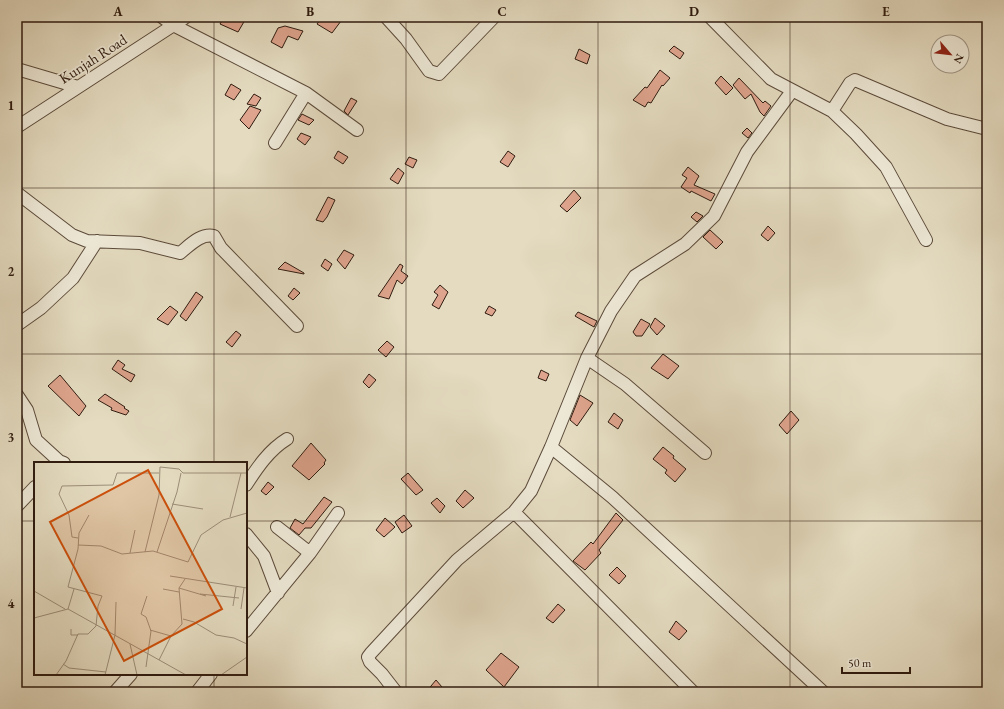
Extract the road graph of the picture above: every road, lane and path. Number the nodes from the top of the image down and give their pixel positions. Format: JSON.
{"nodes":[{"id":1,"x":162,"y":17,"type":"edge"},
{"id":2,"x":186,"y":17,"type":"edge"},
{"id":3,"x":386,"y":17,"type":"edge"},
{"id":4,"x":494,"y":17,"type":"edge"},
{"id":5,"x":710,"y":17,"type":"edge"},
{"id":6,"x":173,"y":26,"type":"junction"},
{"id":7,"x":17,"y":69,"type":"edge"},
{"id":8,"x":78,"y":87,"type":"junction"},
{"id":9,"x":792,"y":90,"type":"junction"},
{"id":10,"x":306,"y":93,"type":"junction"},
{"id":11,"x":832,"y":111,"type":"junction"},
{"id":12,"x":17,"y":127,"type":"edge"},
{"id":13,"x":987,"y":129,"type":"edge"},
{"id":14,"x":357,"y":130,"type":"dead end"},
{"id":15,"x":275,"y":143,"type":"dead end"},
{"id":16,"x":17,"y":193,"type":"edge"},
{"id":17,"x":926,"y":240,"type":"dead end"},
{"id":18,"x":97,"y":241,"type":"junction"},
{"id":19,"x":17,"y":325,"type":"edge"},
{"id":20,"x":297,"y":326,"type":"dead end"},
{"id":21,"x":587,"y":358,"type":"junction"},
{"id":22,"x":17,"y":395,"type":"edge"},
{"id":23,"x":287,"y":439,"type":"dead end"},
{"id":24,"x":551,"y":447,"type":"junction"},
{"id":25,"x":705,"y":453,"type":"dead end"},
{"id":26,"x":60,"y":462,"type":"edge"},
{"id":27,"x":247,"y":483,"type":"edge"},
{"id":28,"x":34,"y":488,"type":"edge"},
{"id":29,"x":17,"y":506,"type":"edge"},
{"id":30,"x":514,"y":512,"type":"junction"},
{"id":31,"x":338,"y":514,"type":"dead end"},
{"id":32,"x":278,"y":527,"type":"dead end"},
{"id":33,"x":247,"y":535,"type":"edge"},
{"id":34,"x":310,"y":553,"type":"junction"},
{"id":35,"x":278,"y":593,"type":"junction"},
{"id":36,"x":247,"y":630,"type":"edge"},
{"id":37,"x":130,"y":675,"type":"edge"},
{"id":38,"x":210,"y":675,"type":"edge"},
{"id":39,"x":115,"y":692,"type":"edge"},
{"id":40,"x":197,"y":692,"type":"edge"},
{"id":41,"x":396,"y":692,"type":"edge"},
{"id":42,"x":693,"y":692,"type":"edge"},
{"id":43,"x":823,"y":692,"type":"edge"}],
"edges":[{"from":1,"to":6,"type":"street"},
{"from":2,"to":6,"type":"street","name":"Kunjah Road"},
{"from":3,"to":4,"type":"street"},
{"from":5,"to":9,"type":"street"},
{"from":6,"to":8,"type":"street","name":"Kunjah Road"},
{"from":6,"to":10,"type":"street"},
{"from":7,"to":8,"type":"street"},
{"from":8,"to":12,"type":"street","name":"Kunjah Road"},
{"from":9,"to":11,"type":"street"},
{"from":9,"to":21,"type":"street"},
{"from":10,"to":14,"type":"street"},
{"from":10,"to":15,"type":"street"},
{"from":11,"to":13,"type":"street"},
{"from":11,"to":17,"type":"street"},
{"from":16,"to":18,"type":"street"},
{"from":18,"to":19,"type":"street"},
{"from":18,"to":20,"type":"street"},
{"from":21,"to":24,"type":"street"},
{"from":21,"to":25,"type":"street"},
{"from":22,"to":26,"type":"street"},
{"from":23,"to":27,"type":"street"},
{"from":24,"to":30,"type":"street"},
{"from":24,"to":43,"type":"street"},
{"from":28,"to":29,"type":"street"},
{"from":30,"to":41,"type":"street"},
{"from":30,"to":42,"type":"street"},
{"from":31,"to":34,"type":"street"},
{"from":32,"to":34,"type":"street"},
{"from":33,"to":35,"type":"street"},
{"from":34,"to":35,"type":"street"},
{"from":35,"to":36,"type":"street"},
{"from":37,"to":39,"type":"street"},
{"from":38,"to":40,"type":"street"}]}
